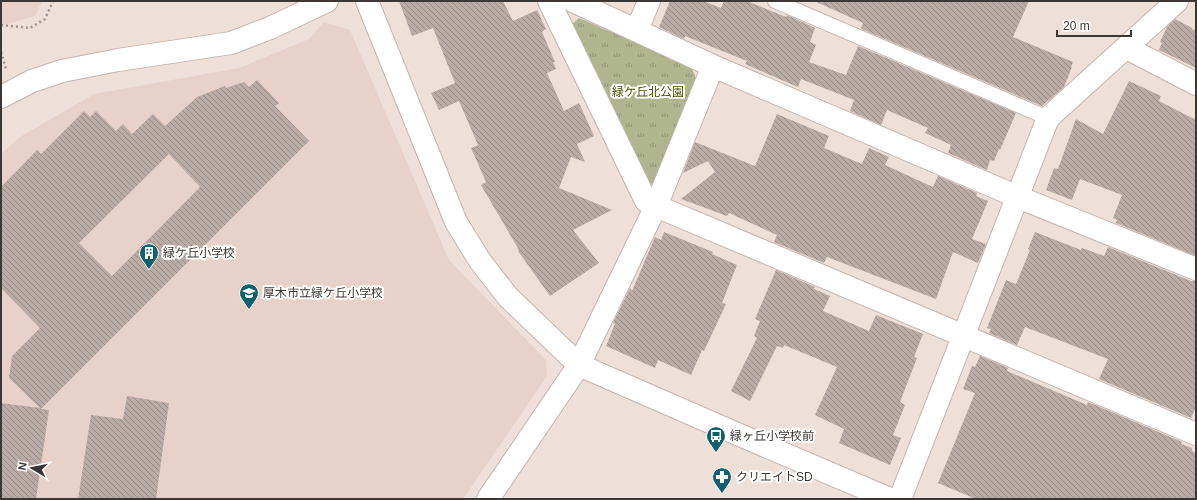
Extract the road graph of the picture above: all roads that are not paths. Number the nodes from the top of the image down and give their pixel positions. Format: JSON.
{"nodes":[{"id":1,"x":327,"y":1,"type":"edge"},
{"id":2,"x":367,"y":1,"type":"edge"},
{"id":3,"x":549,"y":1,"type":"edge"},
{"id":4,"x":573,"y":1,"type":"edge"},
{"id":5,"x":649,"y":1,"type":"edge"},
{"id":6,"x":774,"y":1,"type":"edge"},
{"id":7,"x":1177,"y":1,"type":"edge"},
{"id":8,"x":637,"y":30,"type":"junction"},
{"id":9,"x":1127,"y":48,"type":"junction"},
{"id":10,"x":713,"y":66,"type":"junction"},
{"id":11,"x":1196,"y":84,"type":"edge"},
{"id":12,"x":1,"y":97,"type":"edge"},
{"id":13,"x":1048,"y":118,"type":"junction"},
{"id":14,"x":1018,"y":197,"type":"junction"},
{"id":15,"x":656,"y":206,"type":"junction"},
{"id":16,"x":1196,"y":269,"type":"edge"},
{"id":17,"x":964,"y":336,"type":"junction"},
{"id":18,"x":578,"y":365,"type":"junction"},
{"id":19,"x":1196,"y":434,"type":"edge"},
{"id":20,"x":488,"y":499,"type":"edge"},
{"id":21,"x":890,"y":499,"type":"edge"},
{"id":22,"x":900,"y":499,"type":"edge"}],
"edges":[{"from":1,"to":12,"type":"street"},
{"from":2,"to":18,"type":"street"},
{"from":3,"to":15,"type":"street"},
{"from":4,"to":8,"type":"street"},
{"from":5,"to":8,"type":"street"},
{"from":6,"to":13,"type":"lane"},
{"from":7,"to":9,"type":"street"},
{"from":8,"to":10,"type":"street"},
{"from":9,"to":11,"type":"street"},
{"from":9,"to":13,"type":"street"},
{"from":10,"to":14,"type":"street"},
{"from":10,"to":15,"type":"street"},
{"from":13,"to":14,"type":"street"},
{"from":14,"to":16,"type":"street"},
{"from":14,"to":17,"type":"street"},
{"from":15,"to":17,"type":"street"},
{"from":15,"to":18,"type":"street"},
{"from":17,"to":19,"type":"street"},
{"from":17,"to":22,"type":"street"},
{"from":18,"to":20,"type":"street"},
{"from":18,"to":21,"type":"street"}]}
